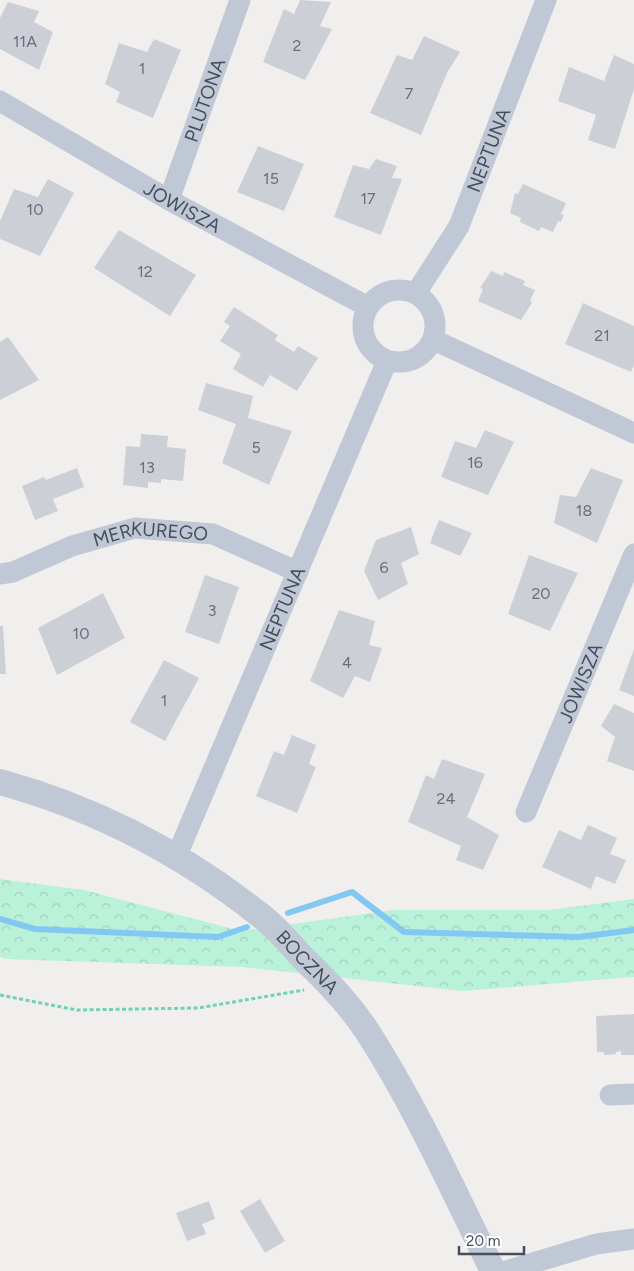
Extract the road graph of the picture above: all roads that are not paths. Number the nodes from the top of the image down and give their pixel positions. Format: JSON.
{"nodes":[{"id":1,"x":240,"y":0,"type":"edge"},
{"id":2,"x":546,"y":0,"type":"edge"},
{"id":3,"x":0,"y":101,"type":"edge"},
{"id":4,"x":169,"y":200,"type":"junction"},
{"id":5,"x":416,"y":293,"type":"junction"},
{"id":6,"x":368,"y":307,"type":"junction"},
{"id":7,"x":434,"y":340,"type":"junction"},
{"id":8,"x":387,"y":361,"type":"junction"},
{"id":9,"x":634,"y":433,"type":"edge"},
{"id":10,"x":634,"y":554,"type":"edge"},
{"id":11,"x":298,"y":572,"type":"junction"},
{"id":12,"x":0,"y":574,"type":"edge"},
{"id":13,"x":0,"y":782,"type":"edge"},
{"id":14,"x":526,"y":812,"type":"dead end"},
{"id":15,"x":176,"y":855,"type":"junction"},
{"id":16,"x":634,"y":1094,"type":"edge"},
{"id":17,"x":610,"y":1095,"type":"dead end"},
{"id":18,"x":634,"y":1239,"type":"edge"},
{"id":19,"x":493,"y":1271,"type":"edge"},
{"id":20,"x":506,"y":1271,"type":"edge"}],
"edges":[{"from":1,"to":4,"type":"street","name":"PLUTONA"},
{"from":2,"to":5,"type":"street","name":"NEPTUNA"},
{"from":3,"to":4,"type":"street","name":"JOWISZA"},
{"from":4,"to":6,"type":"street","name":"JOWISZA"},
{"from":5,"to":6,"type":"street"},
{"from":5,"to":7,"type":"street"},
{"from":6,"to":8,"type":"street"},
{"from":7,"to":8,"type":"street"},
{"from":7,"to":9,"type":"street"},
{"from":8,"to":11,"type":"street","name":"NEPTUNA"},
{"from":10,"to":14,"type":"street","name":"JOWISZA"},
{"from":11,"to":12,"type":"street","name":"MERKUREGO"},
{"from":11,"to":15,"type":"street","name":"NEPTUNA"},
{"from":13,"to":15,"type":"street","name":"BOCZNA"},
{"from":15,"to":19,"type":"street","name":"BOCZNA"},
{"from":16,"to":17,"type":"street"},
{"from":18,"to":20,"type":"street"}]}
